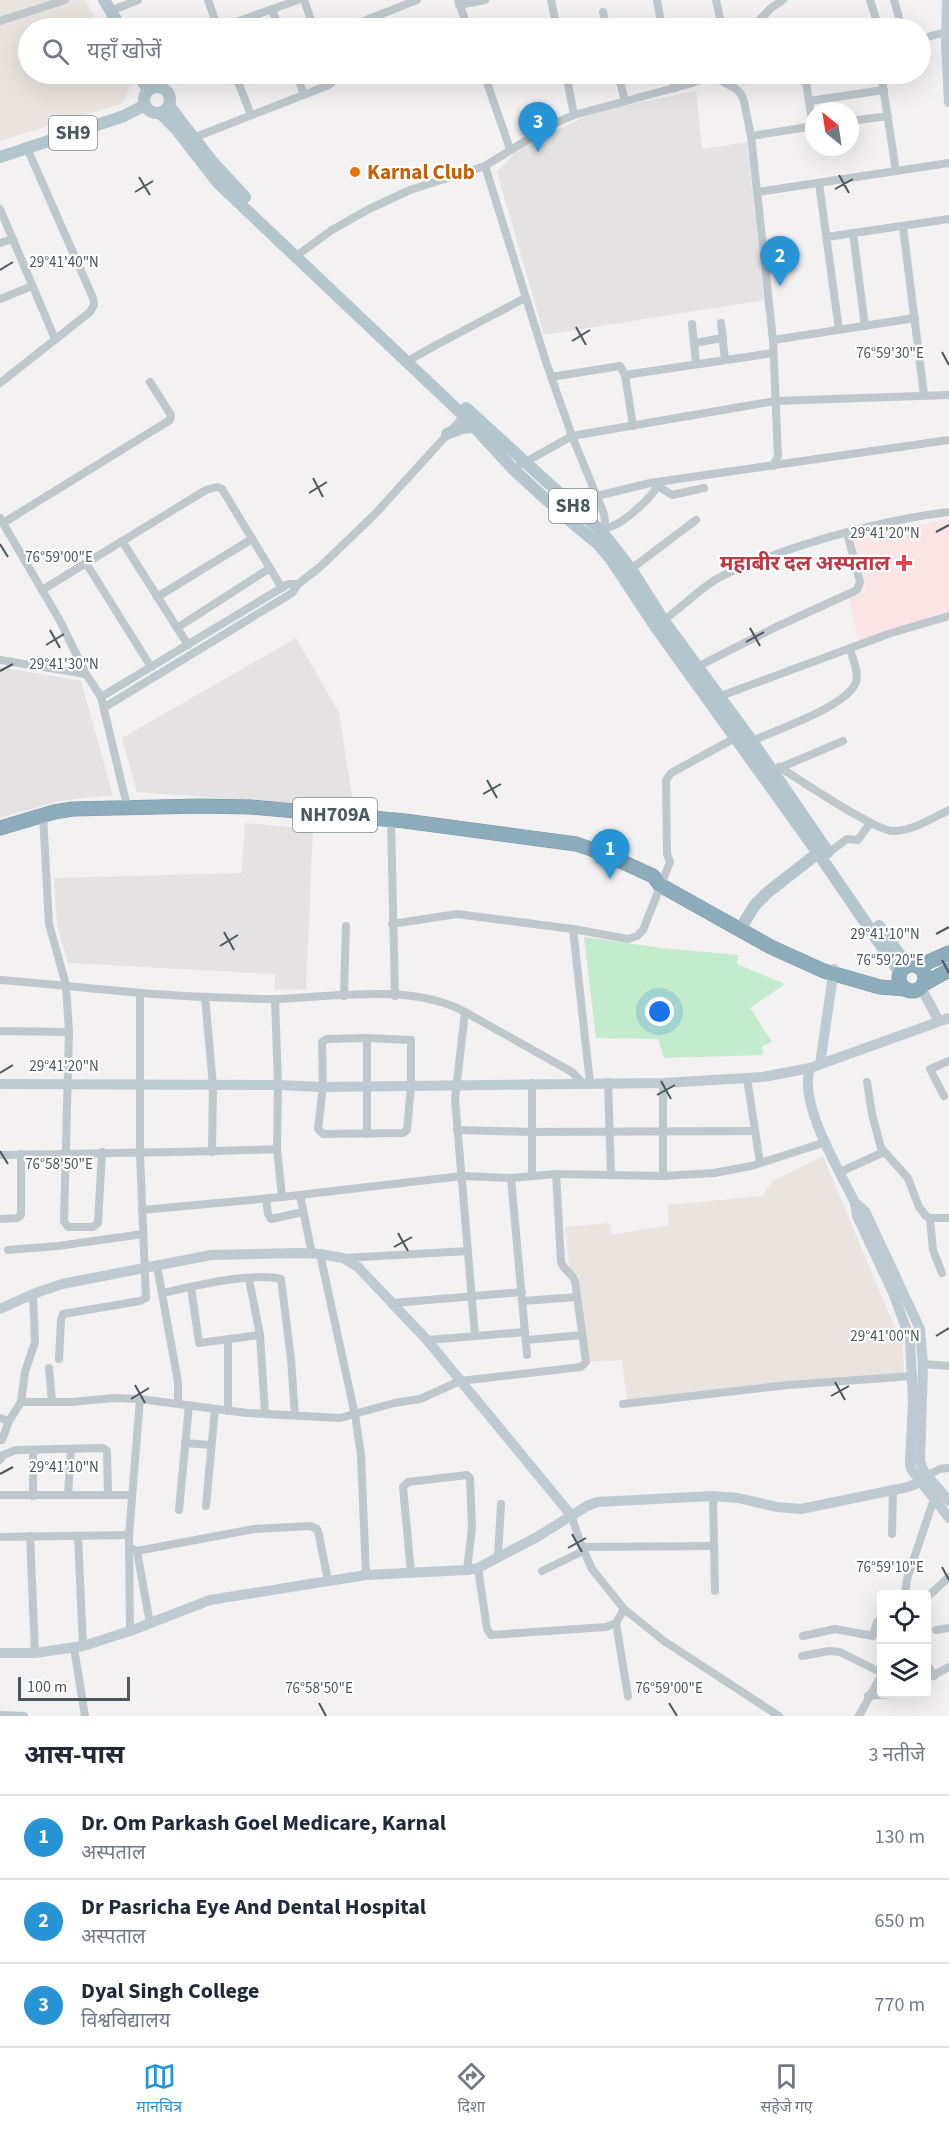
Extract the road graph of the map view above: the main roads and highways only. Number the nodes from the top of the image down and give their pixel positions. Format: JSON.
{"nodes":[{"id":1,"x":95,"y":0,"type":"edge"},
{"id":2,"x":107,"y":5,"type":"edge"},
{"id":3,"x":105,"y":18,"type":"edge"},
{"id":4,"x":115,"y":18,"type":"edge"},
{"id":5,"x":144,"y":84,"type":"edge"},
{"id":6,"x":159,"y":84,"type":"edge"},
{"id":7,"x":161,"y":87,"type":"junction"},
{"id":8,"x":148,"y":90,"type":"junction"},
{"id":9,"x":145,"y":105,"type":"junction"},
{"id":10,"x":164,"y":109,"type":"junction"},
{"id":11,"x":0,"y":157,"type":"edge"},
{"id":12,"x":299,"y":254,"type":"junction"},
{"id":13,"x":466,"y":413,"type":"junction"},
{"id":14,"x":474,"y":427,"type":"junction"},
{"id":15,"x":447,"y":434,"type":"road end"},
{"id":16,"x":640,"y":594,"type":"junction"},
{"id":17,"x":681,"y":654,"type":"junction"},
{"id":18,"x":771,"y":770,"type":"junction"},
{"id":19,"x":43,"y":819,"type":"junction"},
{"id":20,"x":0,"y":828,"type":"edge"},
{"id":21,"x":0,"y":836,"type":"edge"},
{"id":22,"x":823,"y":853,"type":"junction"},
{"id":23,"x":740,"y":929,"type":"junction"},
{"id":24,"x":949,"y":953,"type":"edge"},
{"id":25,"x":949,"y":970,"type":"edge"},
{"id":26,"x":906,"y":975,"type":"junction"},
{"id":27,"x":922,"y":986,"type":"junction"}],
"edges":[{"from":1,"to":3,"type":"main road"},
{"from":2,"to":4,"type":"main road"},
{"from":5,"to":8,"type":"main road"},
{"from":6,"to":7,"type":"main road","number":"SH8"},
{"from":7,"to":8,"type":"main road"},
{"from":7,"to":10,"type":"main road","number":"SH8"},
{"from":8,"to":9,"type":"main road"},
{"from":9,"to":10,"type":"main road","number":"SH8"},
{"from":9,"to":11,"type":"main road","number":"SH9"},
{"from":10,"to":12,"type":"main road","number":"SH8"},
{"from":10,"to":12,"type":"main road","number":"SH8"},
{"from":12,"to":13,"type":"main road","number":"SH8"},
{"from":13,"to":14,"type":"main road","number":"SH8"},
{"from":13,"to":16,"type":"main road","number":"SH8"},
{"from":14,"to":15,"type":"main road"},
{"from":14,"to":16,"type":"main road","number":"SH8"},
{"from":16,"to":17,"type":"main road","number":"SH8"},
{"from":17,"to":18,"type":"main road","number":"SH8"},
{"from":17,"to":18,"type":"main road","number":"SH8"},
{"from":18,"to":22,"type":"main road","number":"SH8"},
{"from":19,"to":20,"type":"highway","number":"NH709A"},
{"from":19,"to":21,"type":"highway","number":"NH709A"},
{"from":19,"to":23,"type":"highway","number":"NH709A"},
{"from":22,"to":23,"type":"main road"},
{"from":22,"to":26,"type":"main road","number":"SH8"},
{"from":23,"to":26,"type":"highway","number":"NH709A"},
{"from":24,"to":26,"type":"highway","number":"NH709A"},
{"from":25,"to":27,"type":"highway","number":"NH709A"},
{"from":26,"to":27,"type":"highway","number":"NH709A"},
{"from":26,"to":27,"type":"highway"}]}
